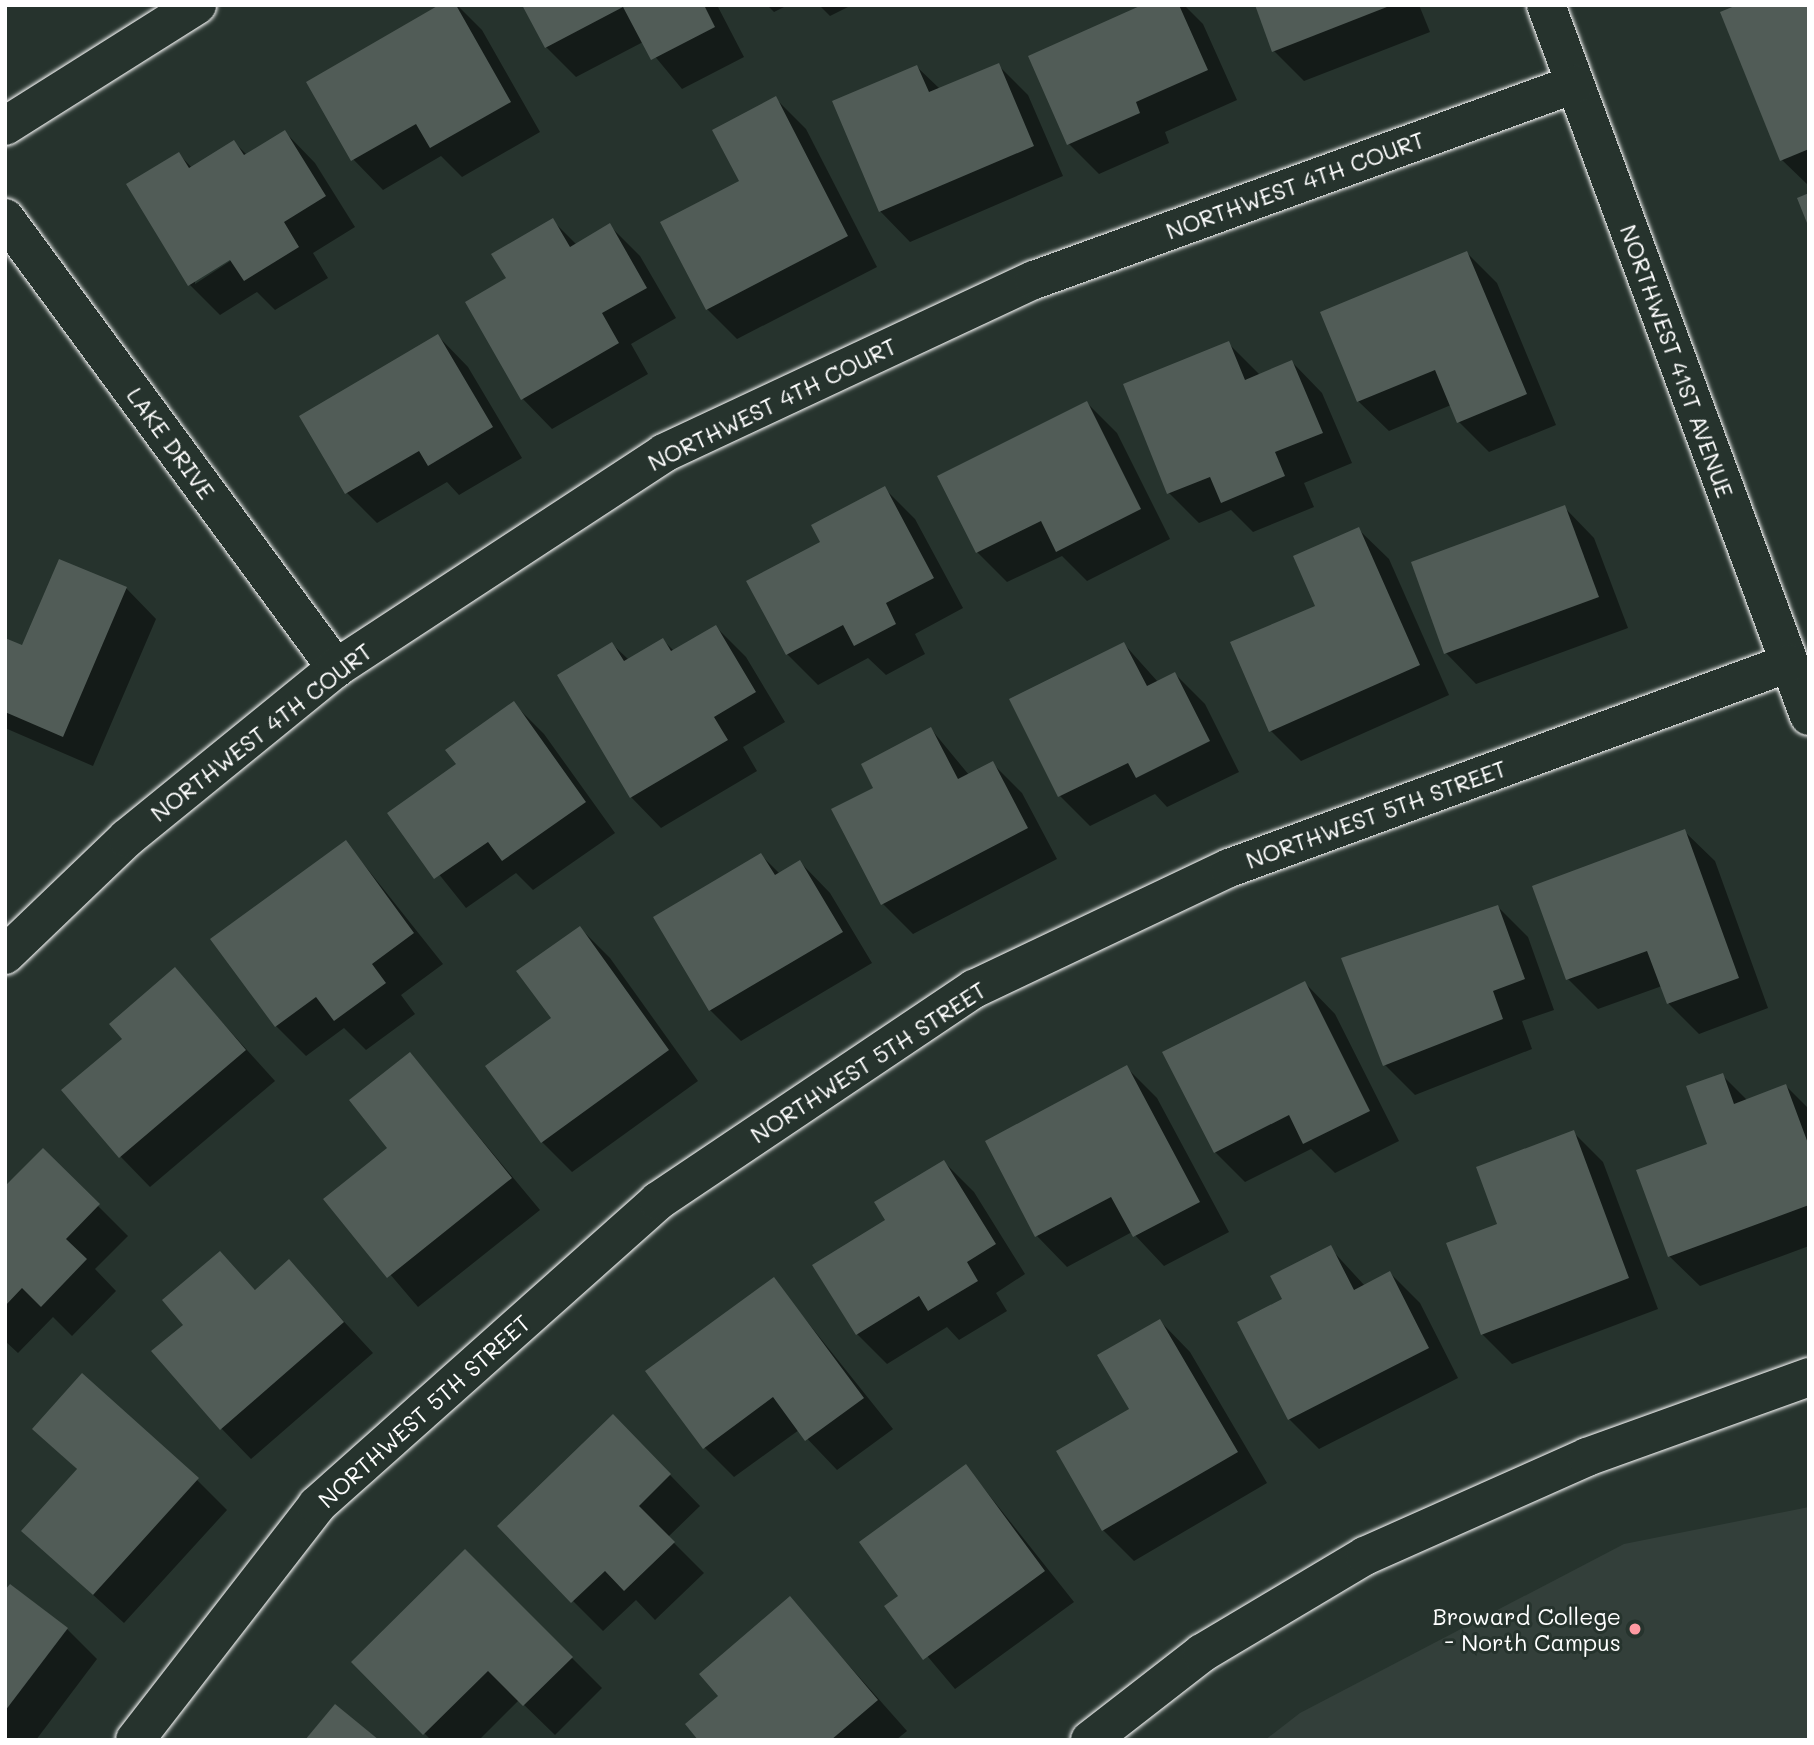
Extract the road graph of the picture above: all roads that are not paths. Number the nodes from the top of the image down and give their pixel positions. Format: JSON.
{"nodes":[{"id":1,"x":197,"y":5,"type":"edge"},
{"id":2,"x":1546,"y":5,"type":"edge"},
{"id":3,"x":1575,"y":84,"type":"junction"},
{"id":4,"x":5,"y":126,"type":"edge"},
{"id":5,"x":5,"y":218,"type":"edge"},
{"id":6,"x":1789,"y":663,"type":"junction"},
{"id":7,"x":336,"y":667,"type":"junction"},
{"id":8,"x":1809,"y":716,"type":"edge"},
{"id":9,"x":5,"y":954,"type":"edge"},
{"id":10,"x":1809,"y":1377,"type":"edge"},
{"id":11,"x":135,"y":1740,"type":"edge"},
{"id":12,"x":1090,"y":1740,"type":"edge"}],
"edges":[{"from":1,"to":4,"type":"street"},
{"from":2,"to":3,"type":"street","name":"NORTHWEST 41ST AVENUE"},
{"from":3,"to":6,"type":"street","name":"NORTHWEST 41ST AVENUE"},
{"from":3,"to":7,"type":"street","name":"NORTHWEST 4TH COURT"},
{"from":5,"to":7,"type":"street","name":"LAKE DRIVE"},
{"from":6,"to":8,"type":"street","name":"NORTHWEST 41ST AVENUE"},
{"from":6,"to":11,"type":"street","name":"NORTHWEST 5TH STREET"},
{"from":7,"to":9,"type":"street","name":"NORTHWEST 4TH COURT"},
{"from":10,"to":12,"type":"street"}]}
